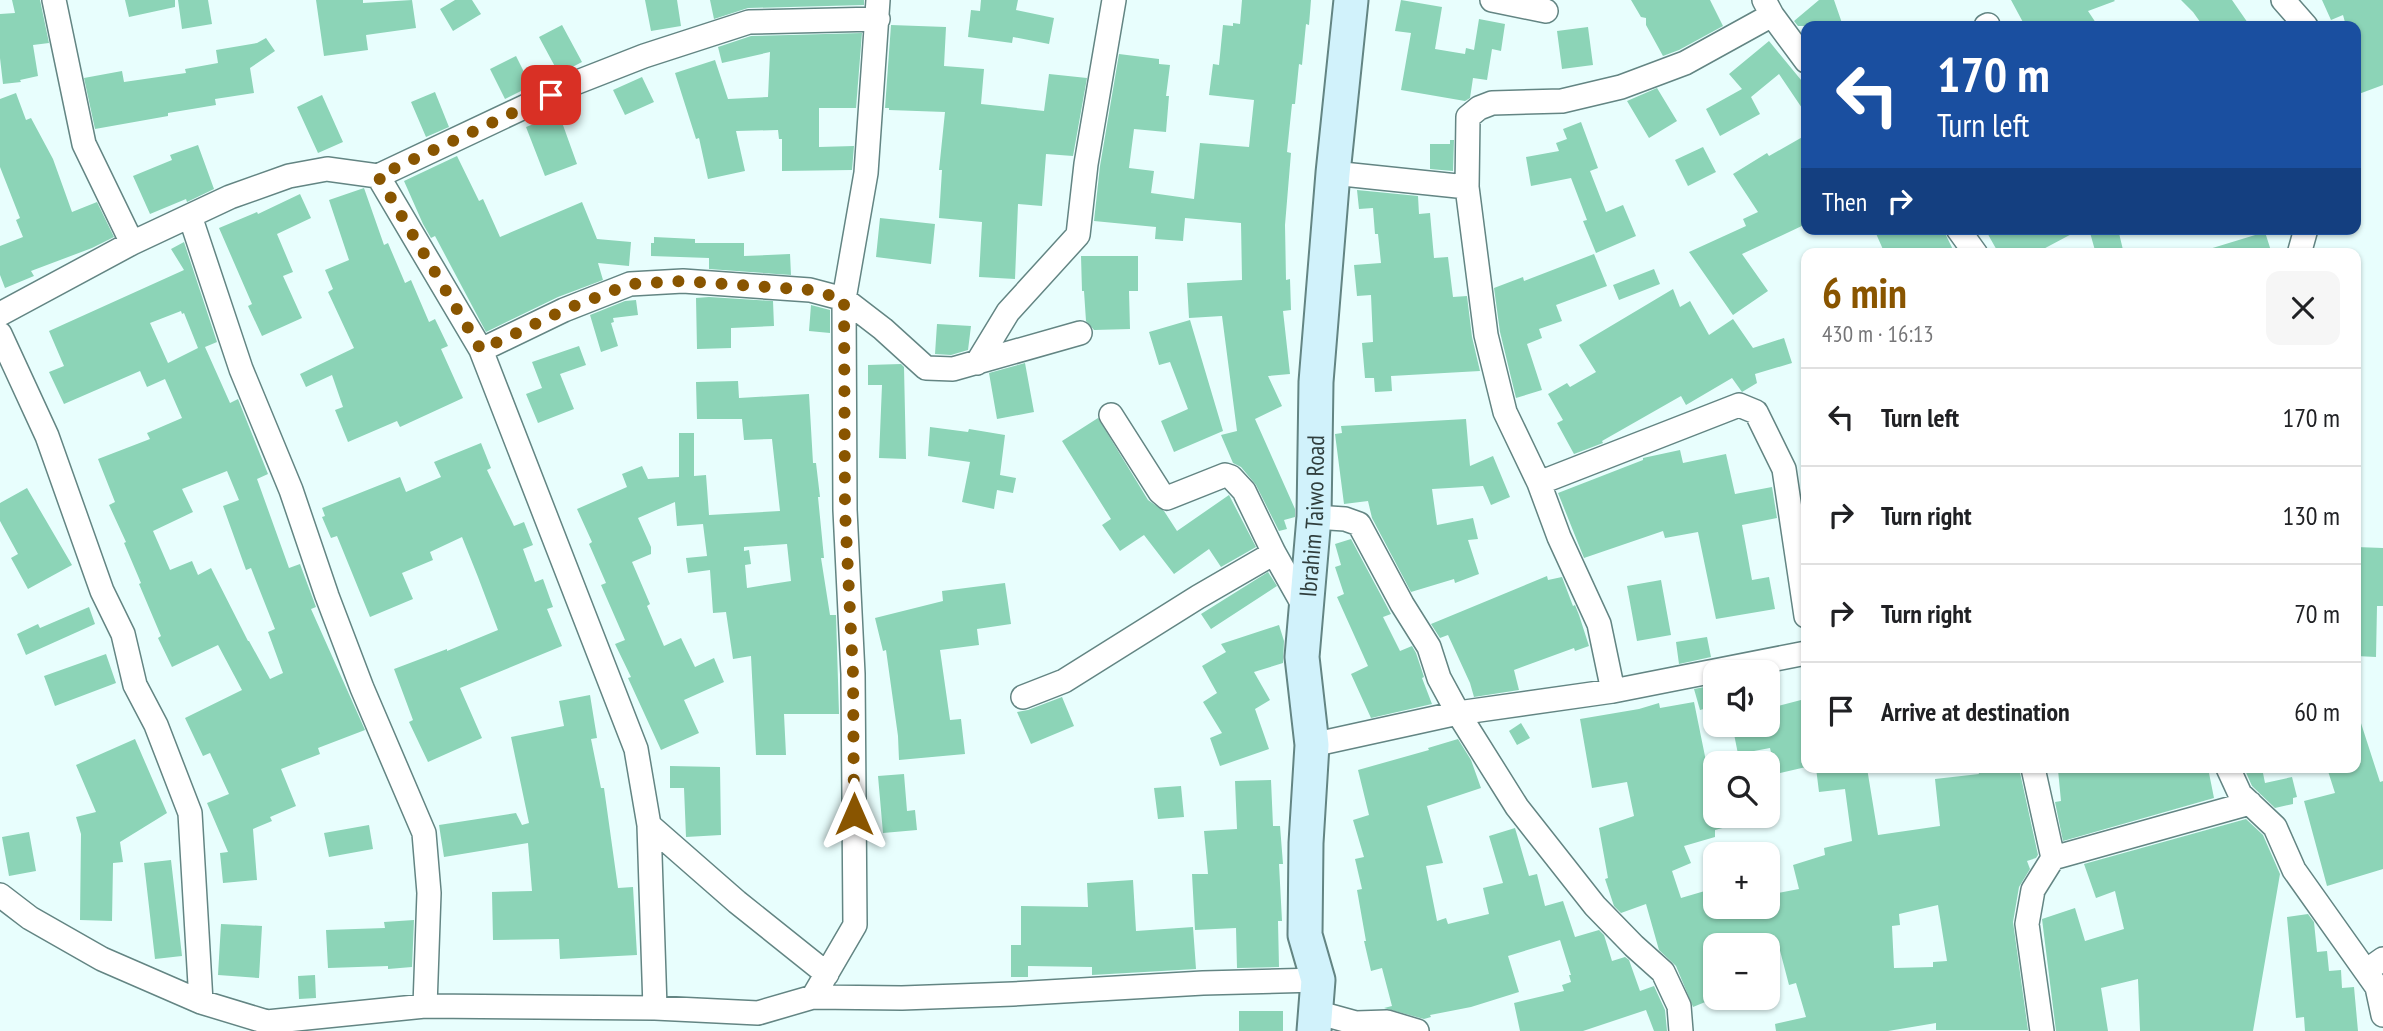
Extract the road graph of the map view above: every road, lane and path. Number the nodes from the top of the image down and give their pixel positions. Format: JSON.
{"nodes":[{"id":1,"x":54,"y":0,"type":"edge"},
{"id":2,"x":1114,"y":0,"type":"edge"},
{"id":3,"x":1352,"y":0,"type":"edge"},
{"id":4,"x":1492,"y":0,"type":"edge"},
{"id":5,"x":2283,"y":0,"type":"edge"},
{"id":6,"x":1768,"y":7,"type":"edge"},
{"id":7,"x":878,"y":9,"type":"edge"},
{"id":8,"x":1546,"y":11,"type":"dead end"},
{"id":9,"x":2302,"y":21,"type":"edge"},
{"id":10,"x":1801,"y":54,"type":"edge"},
{"id":11,"x":1333,"y":173,"type":"junction"},
{"id":12,"x":378,"y":176,"type":"junction"},
{"id":13,"x":1467,"y":187,"type":"junction"},
{"id":14,"x":190,"y":216,"type":"junction"},
{"id":15,"x":132,"y":243,"type":"junction"},
{"id":16,"x":844,"y":299,"type":"junction"},
{"id":17,"x":0,"y":314,"type":"edge"},
{"id":18,"x":1080,"y":333,"type":"dead end"},
{"id":19,"x":0,"y":334,"type":"edge"},
{"id":20,"x":481,"y":350,"type":"junction"},
{"id":21,"x":977,"y":363,"type":"junction"},
{"id":22,"x":1111,"y":415,"type":"dead end"},
{"id":23,"x":1539,"y":483,"type":"junction"},
{"id":24,"x":1314,"y":517,"type":"junction"},
{"id":25,"x":1274,"y":553,"type":"junction"},
{"id":26,"x":1801,"y":583,"type":"edge"},
{"id":27,"x":1305,"y":608,"type":"junction"},
{"id":28,"x":1801,"y":654,"type":"edge"},
{"id":29,"x":1613,"y":691,"type":"junction"},
{"id":30,"x":1023,"y":697,"type":"dead end"},
{"id":31,"x":1458,"y":713,"type":"junction"},
{"id":32,"x":1312,"y":745,"type":"junction"},
{"id":33,"x":2034,"y":773,"type":"edge"},
{"id":34,"x":2230,"y":773,"type":"edge"},
{"id":35,"x":2250,"y":803,"type":"junction"},
{"id":36,"x":649,"y":825,"type":"junction"},
{"id":37,"x":2053,"y":858,"type":"junction"},
{"id":38,"x":0,"y":895,"type":"edge"},
{"id":39,"x":2374,"y":965,"type":"edge"},
{"id":40,"x":827,"y":974,"type":"junction"},
{"id":41,"x":813,"y":997,"type":"junction"},
{"id":42,"x":201,"y":1002,"type":"junction"},
{"id":43,"x":425,"y":1006,"type":"junction"},
{"id":44,"x":655,"y":1008,"type":"junction"},
{"id":45,"x":1316,"y":1008,"type":"edge"},
{"id":46,"x":2383,"y":1015,"type":"edge"},
{"id":47,"x":755,"y":1022,"type":"edge"},
{"id":48,"x":266,"y":1027,"type":"edge"},
{"id":49,"x":1417,"y":1031,"type":"edge"},
{"id":50,"x":1681,"y":1031,"type":"edge"},
{"id":51,"x":2042,"y":1031,"type":"edge"}],
"edges":[{"from":1,"to":15,"type":"street"},
{"from":2,"to":21,"type":"street"},
{"from":3,"to":11,"type":"main road","name":"Ibrahim Taiwo Road"},
{"from":4,"to":8,"type":"street"},
{"from":5,"to":9,"type":"street"},
{"from":6,"to":10,"type":"street"},
{"from":6,"to":13,"type":"street"},
{"from":7,"to":12,"type":"street"},
{"from":7,"to":16,"type":"street"},
{"from":11,"to":13,"type":"street"},
{"from":11,"to":24,"type":"main road","name":"Ibrahim Taiwo Road"},
{"from":12,"to":14,"type":"street"},
{"from":12,"to":20,"type":"street"},
{"from":13,"to":23,"type":"street"},
{"from":14,"to":15,"type":"street"},
{"from":14,"to":43,"type":"street"},
{"from":15,"to":17,"type":"street"},
{"from":16,"to":20,"type":"street"},
{"from":16,"to":21,"type":"street"},
{"from":16,"to":40,"type":"street"},
{"from":18,"to":21,"type":"street"},
{"from":19,"to":42,"type":"street"},
{"from":20,"to":36,"type":"street"},
{"from":22,"to":25,"type":"street"},
{"from":23,"to":26,"type":"street"},
{"from":23,"to":29,"type":"street"},
{"from":24,"to":27,"type":"main road","name":"Ibrahim Taiwo Road"},
{"from":24,"to":31,"type":"street"},
{"from":25,"to":27,"type":"street"},
{"from":25,"to":30,"type":"street"},
{"from":27,"to":32,"type":"main road","name":"Ibrahim Taiwo Road"},
{"from":28,"to":29,"type":"street"},
{"from":29,"to":31,"type":"street"},
{"from":31,"to":32,"type":"street"},
{"from":31,"to":50,"type":"street"},
{"from":32,"to":45,"type":"main road","name":"Ibrahim Taiwo Road"},
{"from":33,"to":37,"type":"street"},
{"from":34,"to":35,"type":"street"},
{"from":35,"to":37,"type":"street"},
{"from":35,"to":39,"type":"street"},
{"from":36,"to":40,"type":"street"},
{"from":36,"to":44,"type":"street"},
{"from":37,"to":51,"type":"street"},
{"from":38,"to":42,"type":"street"},
{"from":39,"to":46,"type":"street"},
{"from":40,"to":41,"type":"street"},
{"from":41,"to":45,"type":"street"},
{"from":41,"to":47,"type":"street"},
{"from":42,"to":48,"type":"street"},
{"from":43,"to":44,"type":"street"},
{"from":43,"to":48,"type":"street"},
{"from":44,"to":47,"type":"street"},
{"from":45,"to":49,"type":"street"}]}
